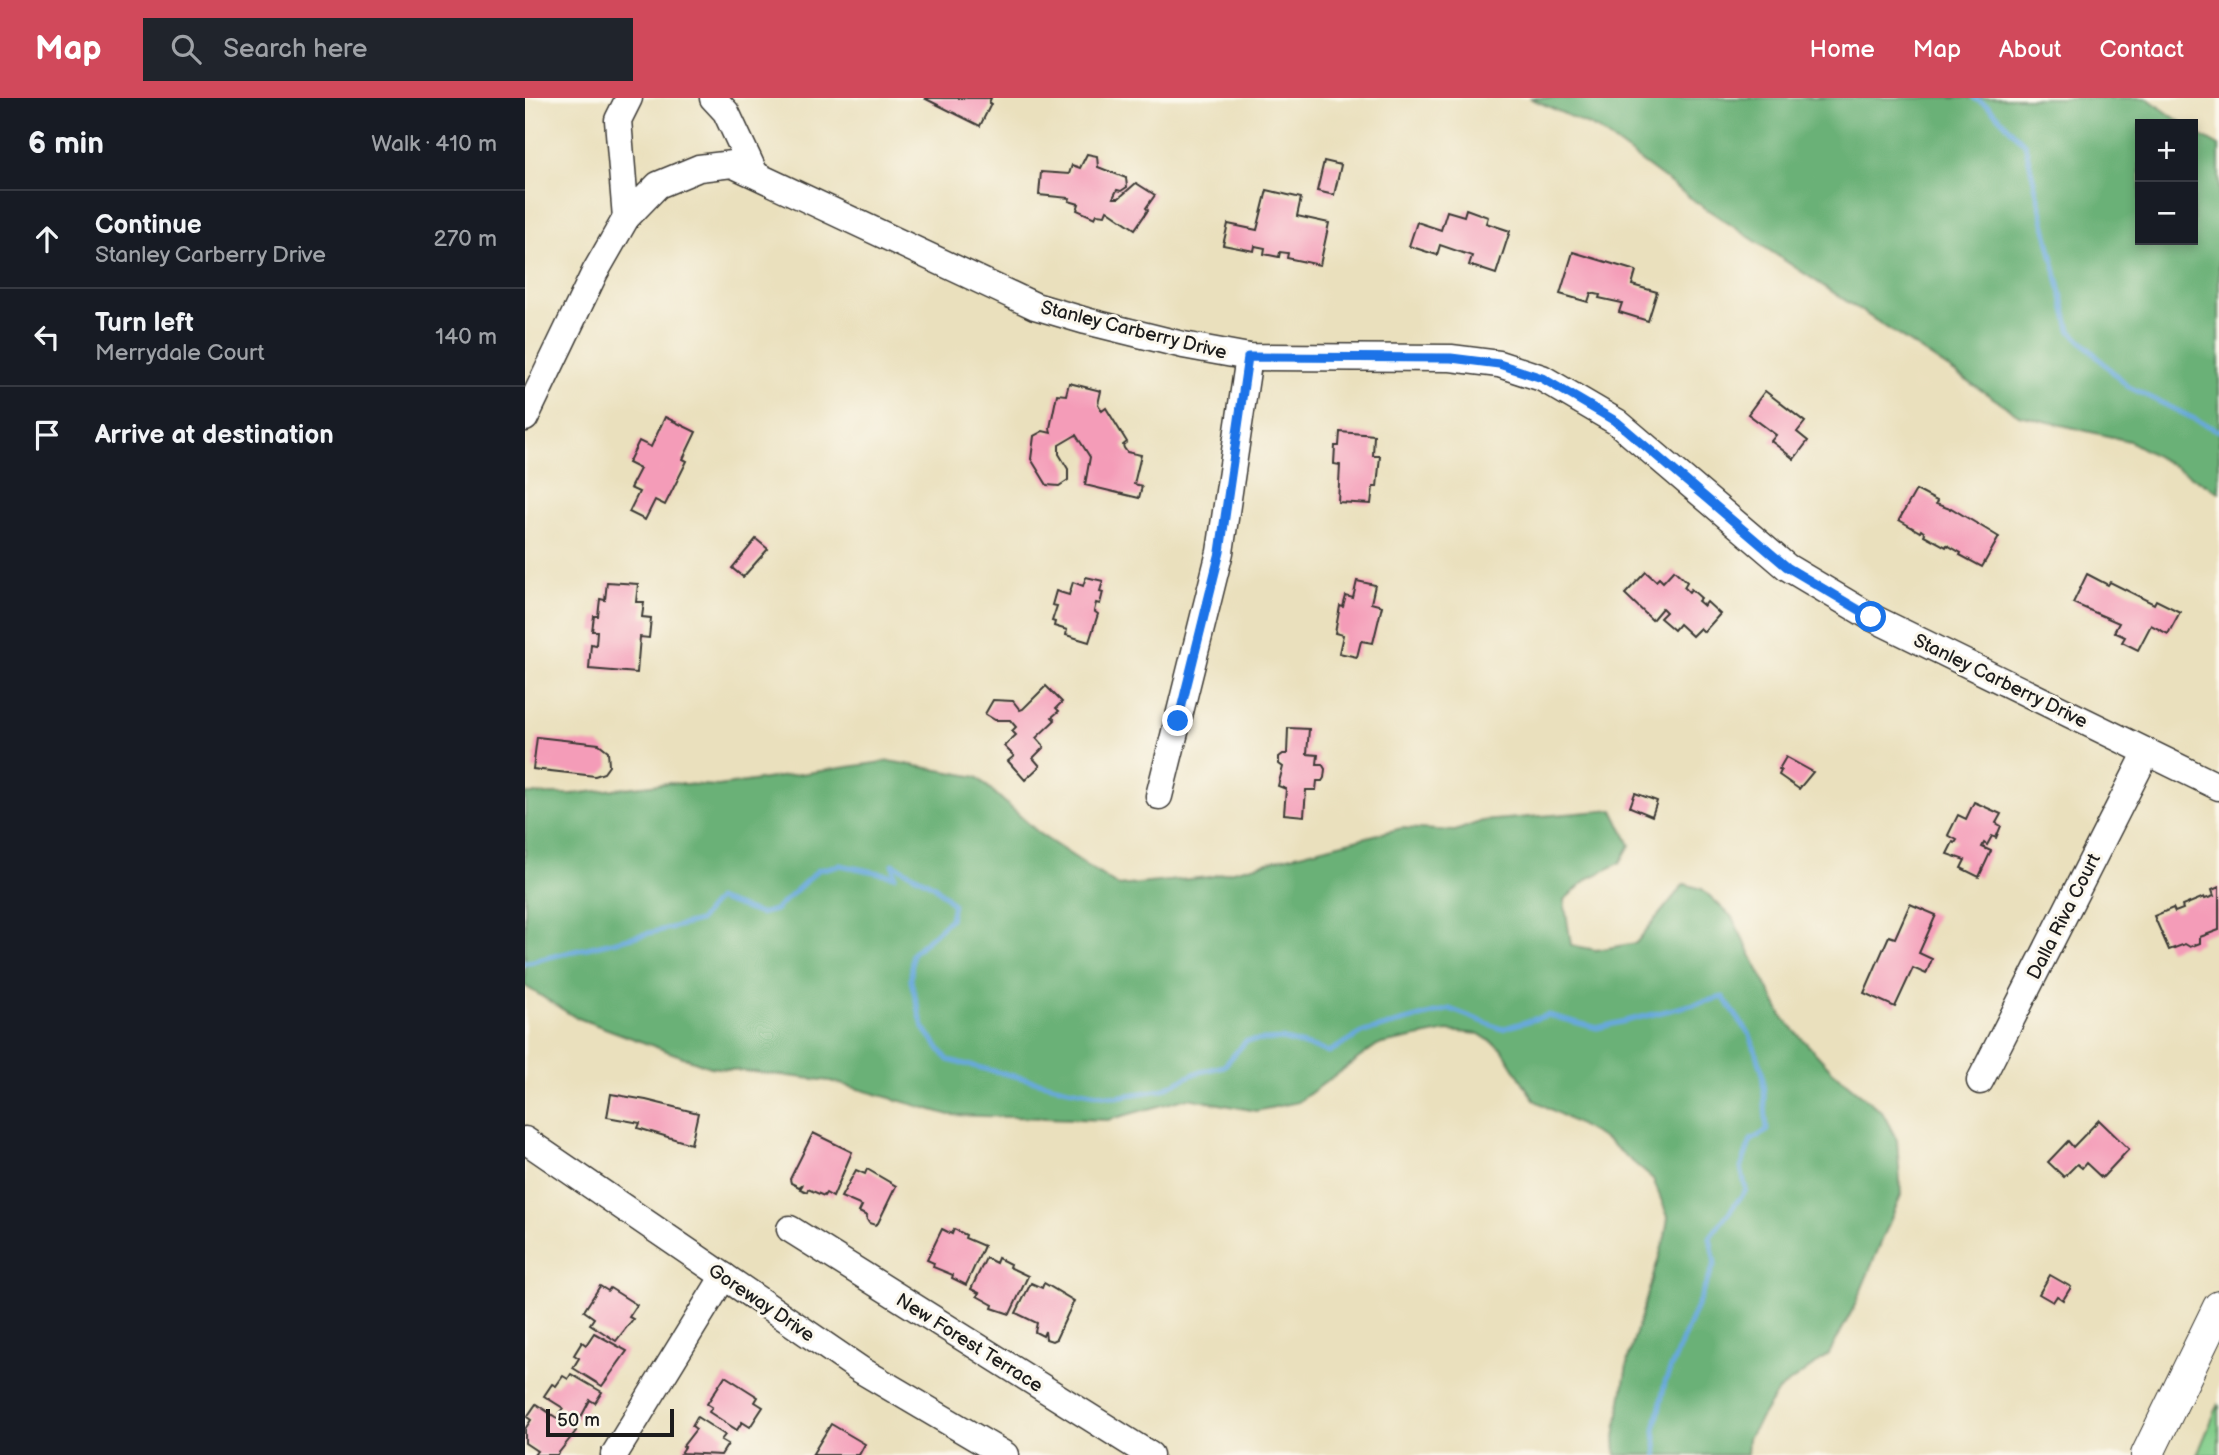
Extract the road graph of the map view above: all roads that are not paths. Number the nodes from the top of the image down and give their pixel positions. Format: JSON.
{"nodes":[{"id":1,"x":629,"y":98,"type":"edge"},
{"id":2,"x":713,"y":98,"type":"edge"},
{"id":3,"x":755,"y":174,"type":"junction"},
{"id":4,"x":626,"y":218,"type":"junction"},
{"id":5,"x":1248,"y":357,"type":"junction"},
{"id":6,"x":525,"y":418,"type":"edge"},
{"id":7,"x":2147,"y":752,"type":"junction"},
{"id":8,"x":2219,"y":787,"type":"edge"},
{"id":9,"x":1159,"y":796,"type":"dead end"},
{"id":10,"x":1980,"y":1081,"type":"dead end"},
{"id":11,"x":525,"y":1140,"type":"edge"},
{"id":12,"x":790,"y":1229,"type":"dead end"},
{"id":13,"x":724,"y":1276,"type":"junction"},
{"id":14,"x":2219,"y":1307,"type":"edge"},
{"id":15,"x":614,"y":1455,"type":"edge"},
{"id":16,"x":1005,"y":1455,"type":"edge"},
{"id":17,"x":1150,"y":1455,"type":"edge"},
{"id":18,"x":2147,"y":1455,"type":"edge"}],
"edges":[{"from":1,"to":4,"type":"street"},
{"from":2,"to":3,"type":"street"},
{"from":3,"to":4,"type":"street","name":"Stanley Carberry Drive"},
{"from":3,"to":5,"type":"street","name":"Stanley Carberry Drive"},
{"from":4,"to":6,"type":"street","name":"Stanley Carberry Drive"},
{"from":5,"to":7,"type":"street","name":"Stanley Carberry Drive"},
{"from":5,"to":9,"type":"street"},
{"from":7,"to":8,"type":"street","name":"Stanley Carberry Drive"},
{"from":7,"to":10,"type":"street","name":"Dalla Riva Court"},
{"from":11,"to":13,"type":"street","name":"Goreway Drive"},
{"from":12,"to":17,"type":"street","name":"New Forest Terrace"},
{"from":13,"to":15,"type":"street"},
{"from":13,"to":16,"type":"street","name":"Goreway Drive"},
{"from":14,"to":18,"type":"main road"}]}
